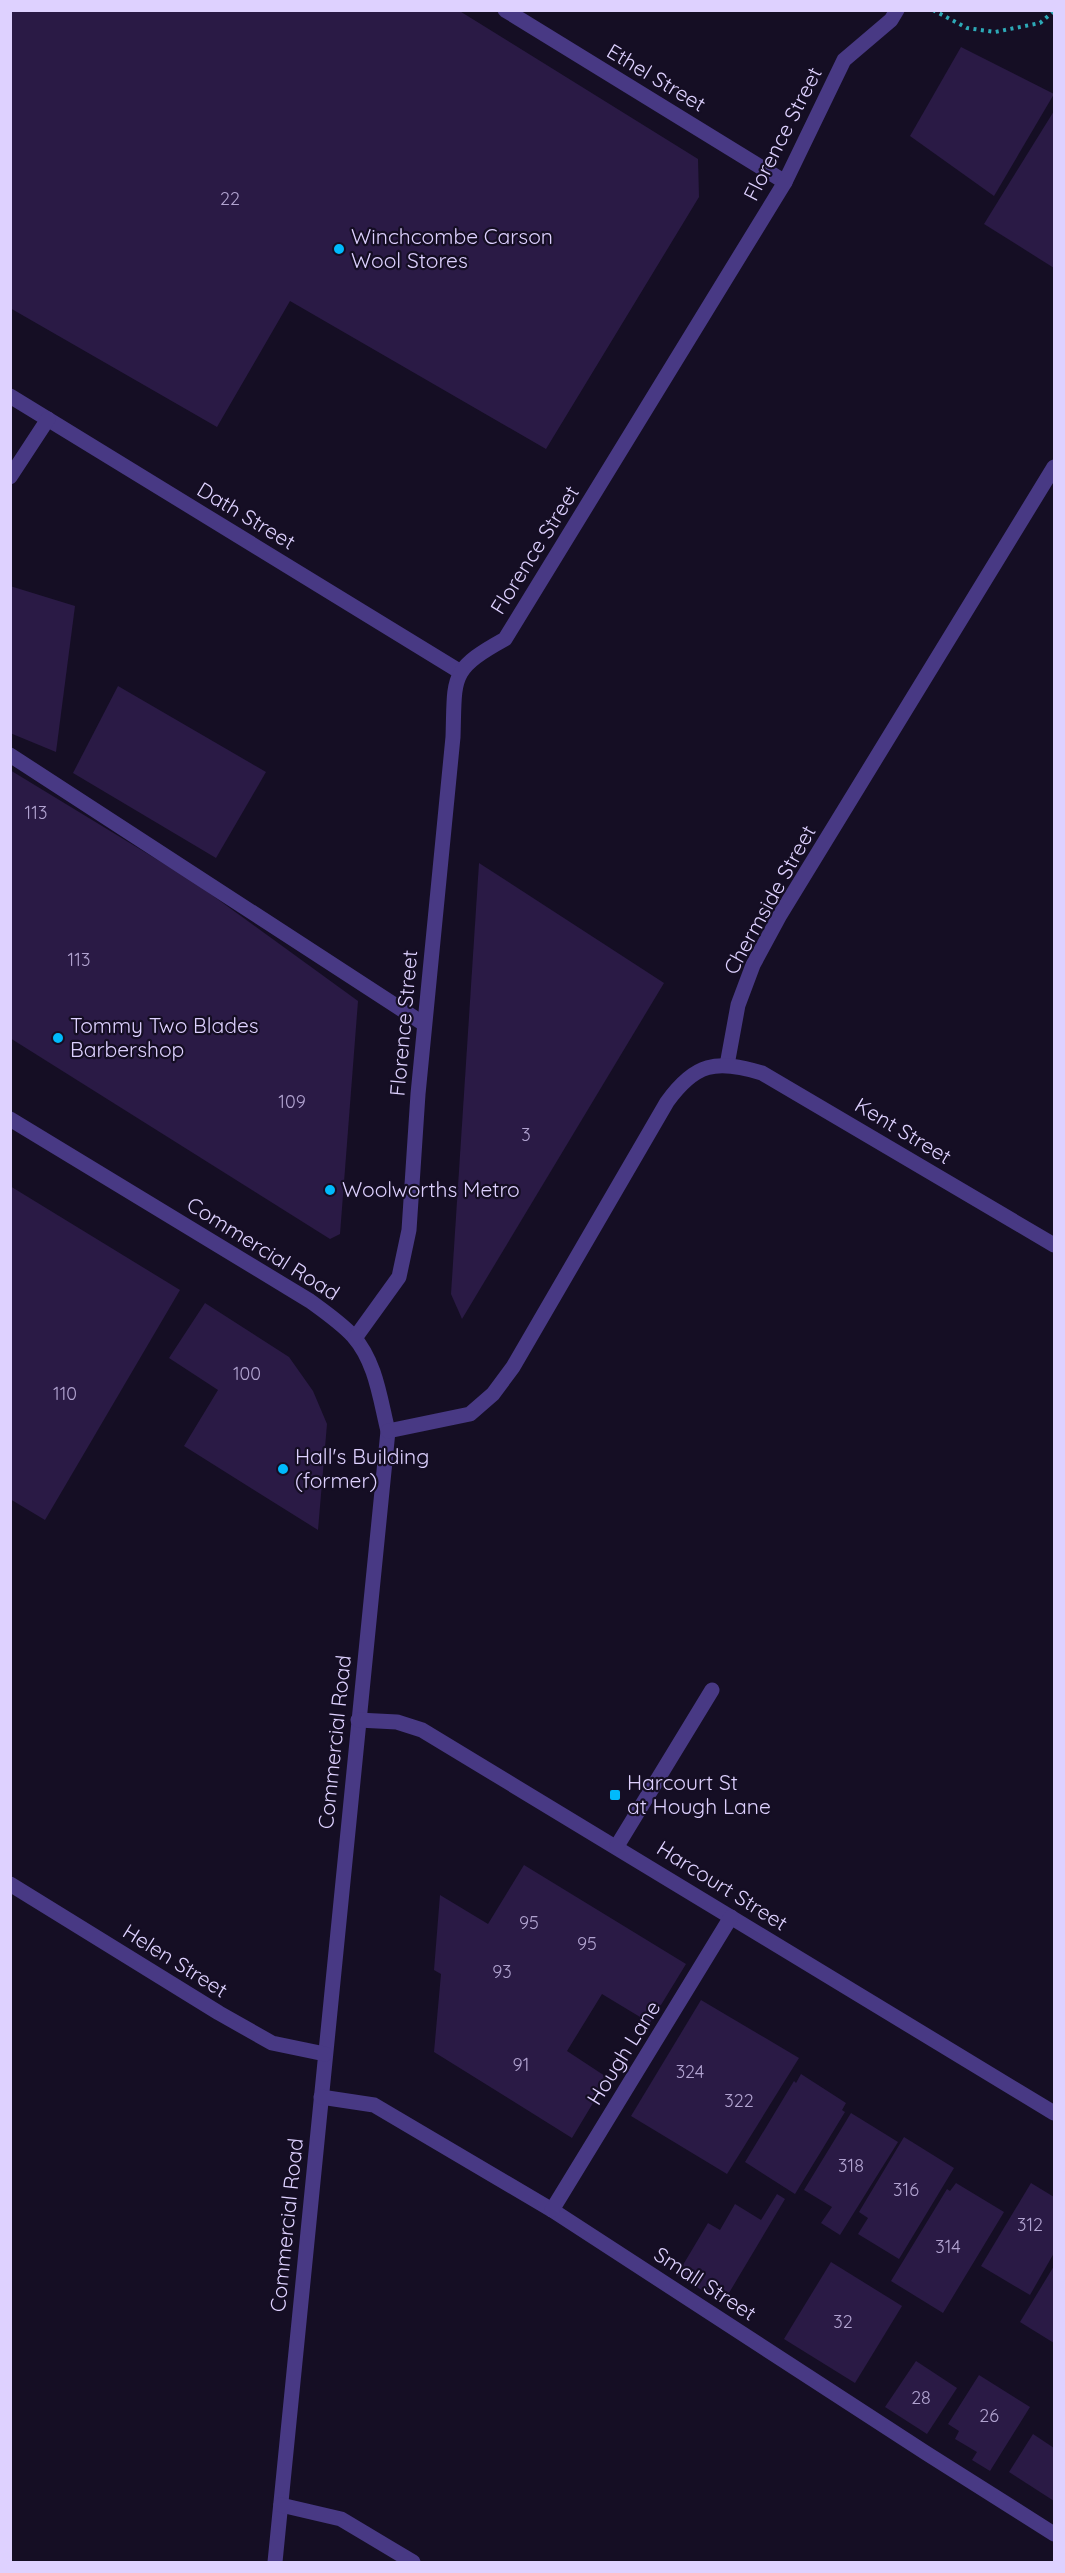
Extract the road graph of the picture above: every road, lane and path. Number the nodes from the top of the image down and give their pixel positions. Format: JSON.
{"nodes":[{"id":1,"x":505,"y":10,"type":"edge"},
{"id":2,"x":897,"y":10,"type":"edge"},
{"id":3,"x":933,"y":10,"type":"edge"},
{"id":4,"x":1054,"y":11,"type":"edge"},
{"id":5,"x":785,"y":182,"type":"junction"},
{"id":6,"x":10,"y":396,"type":"edge"},
{"id":7,"x":48,"y":419,"type":"junction"},
{"id":8,"x":1054,"y":467,"type":"edge"},
{"id":9,"x":10,"y":477,"type":"edge"},
{"id":10,"x":459,"y":670,"type":"junction"},
{"id":11,"x":10,"y":755,"type":"edge"},
{"id":12,"x":424,"y":1024,"type":"junction"},
{"id":13,"x":727,"y":1065,"type":"junction"},
{"id":14,"x":10,"y":1119,"type":"edge"},
{"id":15,"x":1054,"y":1245,"type":"edge"},
{"id":16,"x":355,"y":1338,"type":"junction"},
{"id":17,"x":388,"y":1431,"type":"junction"},
{"id":18,"x":712,"y":1690,"type":"dead end"},
{"id":19,"x":358,"y":1720,"type":"junction"},
{"id":20,"x":618,"y":1846,"type":"junction"},
{"id":21,"x":10,"y":1884,"type":"edge"},
{"id":22,"x":731,"y":1917,"type":"junction"},
{"id":23,"x":326,"y":2054,"type":"junction"},
{"id":24,"x":321,"y":2097,"type":"junction"},
{"id":25,"x":1054,"y":2113,"type":"edge"},
{"id":26,"x":552,"y":2210,"type":"junction"},
{"id":27,"x":281,"y":2505,"type":"junction"},
{"id":28,"x":1054,"y":2534,"type":"edge"},
{"id":29,"x":275,"y":2562,"type":"edge"},
{"id":30,"x":413,"y":2562,"type":"edge"}],
"edges":[{"from":1,"to":5,"type":"street","name":"Ethel Street"},
{"from":2,"to":5,"type":"street","name":"Florence Street"},
{"from":3,"to":4,"type":"path"},
{"from":5,"to":10,"type":"street","name":"Florence Street"},
{"from":6,"to":7,"type":"street","name":"Dath Street"},
{"from":7,"to":9,"type":"street"},
{"from":7,"to":10,"type":"street","name":"Dath Street"},
{"from":8,"to":13,"type":"street","name":"Chermside Street"},
{"from":10,"to":12,"type":"street","name":"Florence Street"},
{"from":11,"to":12,"type":"street"},
{"from":12,"to":16,"type":"street","name":"Florence Street"},
{"from":13,"to":15,"type":"street","name":"Kent Street"},
{"from":13,"to":17,"type":"street"},
{"from":14,"to":16,"type":"street","name":"Commercial Road"},
{"from":16,"to":17,"type":"street","name":"Commercial Road"},
{"from":17,"to":19,"type":"street","name":"Commercial Road"},
{"from":18,"to":20,"type":"street"},
{"from":19,"to":20,"type":"street","name":"Harcourt Street"},
{"from":19,"to":23,"type":"street","name":"Commercial Road"},
{"from":20,"to":22,"type":"street","name":"Harcourt Street"},
{"from":21,"to":23,"type":"street","name":"Helen Street"},
{"from":22,"to":25,"type":"street","name":"Harcourt Street"},
{"from":22,"to":26,"type":"street","name":"Hough Lane"},
{"from":23,"to":24,"type":"street","name":"Commercial Road"},
{"from":24,"to":26,"type":"street","name":"Small Street"},
{"from":24,"to":27,"type":"street","name":"Commercial Road"},
{"from":26,"to":28,"type":"street","name":"Small Street"},
{"from":27,"to":29,"type":"street","name":"Commercial Road"},
{"from":27,"to":30,"type":"street"}]}
